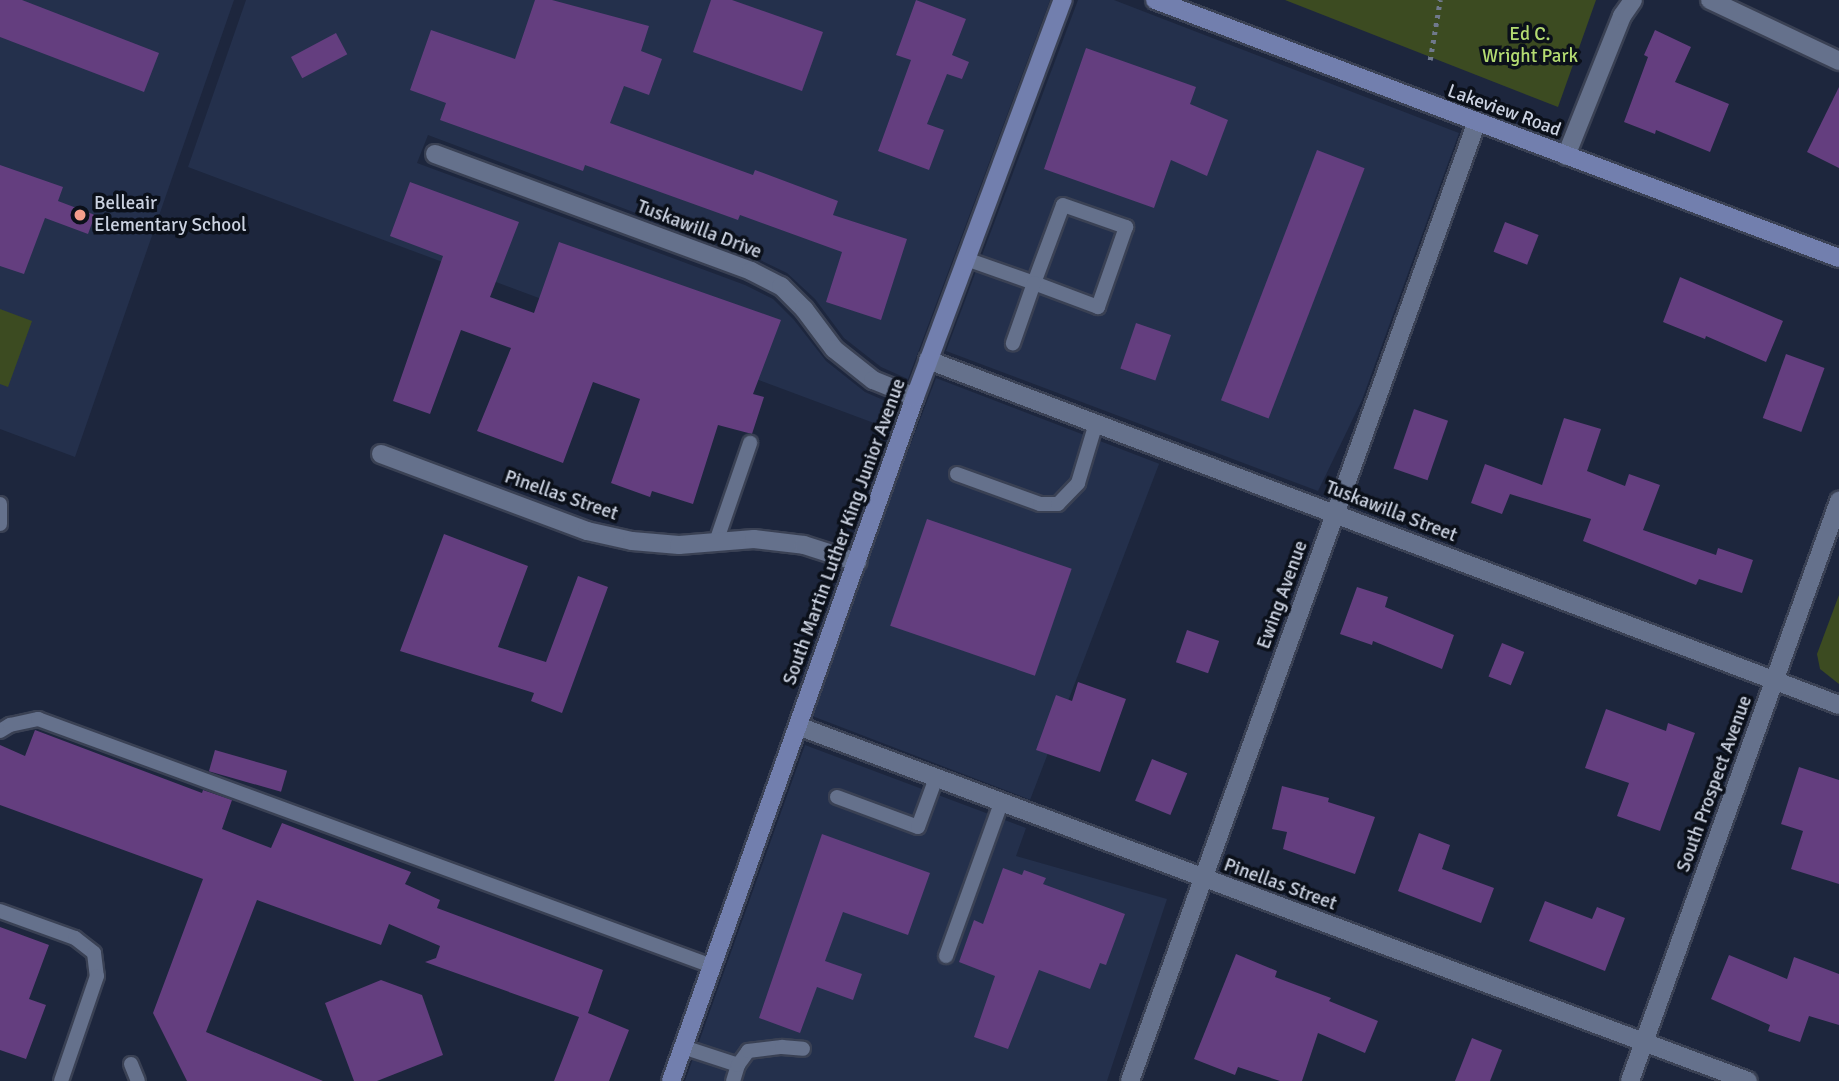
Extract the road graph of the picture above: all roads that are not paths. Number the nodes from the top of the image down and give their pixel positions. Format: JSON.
{"nodes":[{"id":1,"x":1063,"y":0,"type":"edge"},
{"id":2,"x":1155,"y":0,"type":"edge"},
{"id":3,"x":1633,"y":0,"type":"edge"},
{"id":4,"x":1710,"y":0,"type":"edge"},
{"id":5,"x":1839,"y":61,"type":"edge"},
{"id":6,"x":1476,"y":124,"type":"junction"},
{"id":7,"x":435,"y":154,"type":"dead end"},
{"id":8,"x":1566,"y":156,"type":"junction"},
{"id":9,"x":1839,"y":258,"type":"edge"},
{"id":10,"x":966,"y":259,"type":"junction"},
{"id":11,"x":1034,"y":283,"type":"junction"},
{"id":12,"x":1013,"y":343,"type":"dead end"},
{"id":13,"x":928,"y":360,"type":"junction"},
{"id":14,"x":915,"y":397,"type":"junction"},
{"id":15,"x":1096,"y":423,"type":"junction"},
{"id":16,"x":750,"y":443,"type":"dead end"},
{"id":17,"x":381,"y":454,"type":"dead end"},
{"id":18,"x":957,"y":474,"type":"dead end"},
{"id":19,"x":1839,"y":501,"type":"edge"},
{"id":20,"x":0,"y":504,"type":"edge"},
{"id":21,"x":1336,"y":513,"type":"junction"},
{"id":22,"x":0,"y":524,"type":"edge"},
{"id":23,"x":716,"y":542,"type":"junction"},
{"id":24,"x":857,"y":562,"type":"junction"},
{"id":25,"x":1775,"y":681,"type":"junction"},
{"id":26,"x":1839,"y":705,"type":"edge"},
{"id":27,"x":798,"y":726,"type":"junction"},
{"id":28,"x":0,"y":731,"type":"edge"},
{"id":29,"x":936,"y":778,"type":"junction"},
{"id":30,"x":837,"y":797,"type":"dead end"},
{"id":31,"x":1001,"y":803,"type":"junction"},
{"id":32,"x":1202,"y":879,"type":"junction"},
{"id":33,"x":0,"y":911,"type":"edge"},
{"id":34,"x":946,"y":956,"type":"dead end"},
{"id":35,"x":712,"y":966,"type":"junction"},
{"id":36,"x":1644,"y":1042,"type":"junction"},
{"id":37,"x":683,"y":1048,"type":"junction"},
{"id":38,"x":803,"y":1049,"type":"dead end"},
{"id":39,"x":131,"y":1064,"type":"dead end"},
{"id":40,"x":738,"y":1065,"type":"junction"},
{"id":41,"x":61,"y":1081,"type":"edge"},
{"id":42,"x":138,"y":1081,"type":"edge"},
{"id":43,"x":671,"y":1081,"type":"edge"},
{"id":44,"x":733,"y":1081,"type":"edge"},
{"id":45,"x":1130,"y":1081,"type":"edge"},
{"id":46,"x":1630,"y":1081,"type":"edge"},
{"id":47,"x":1748,"y":1081,"type":"edge"}],
"edges":[{"from":1,"to":10,"type":"street","name":"South Martin Luther King Junior Avenue"},
{"from":2,"to":6,"type":"street","name":"Lakeview Road"},
{"from":3,"to":8,"type":"street"},
{"from":4,"to":5,"type":"street"},
{"from":6,"to":8,"type":"street","name":"Lakeview Road"},
{"from":6,"to":21,"type":"street","name":"Ewing Avenue"},
{"from":7,"to":14,"type":"street","name":"Tuskawilla Drive"},
{"from":8,"to":9,"type":"street","name":"Lakeview Road"},
{"from":10,"to":11,"type":"lane"},
{"from":10,"to":13,"type":"street","name":"South Martin Luther King Junior Avenue"},
{"from":11,"to":11,"type":"lane"},
{"from":11,"to":12,"type":"lane"},
{"from":13,"to":14,"type":"street","name":"South Martin Luther King Junior Avenue"},
{"from":13,"to":15,"type":"street","name":"Tuskawilla Street"},
{"from":14,"to":24,"type":"street","name":"South Martin Luther King Junior Avenue"},
{"from":15,"to":18,"type":"lane"},
{"from":15,"to":21,"type":"street","name":"Tuskawilla Street"},
{"from":16,"to":23,"type":"lane"},
{"from":17,"to":23,"type":"street","name":"Pinellas Street"},
{"from":19,"to":25,"type":"street","name":"South Prospect Avenue"},
{"from":20,"to":22,"type":"lane"},
{"from":21,"to":25,"type":"street","name":"Tuskawilla Street"},
{"from":21,"to":32,"type":"street","name":"Ewing Avenue"},
{"from":23,"to":24,"type":"street","name":"Pinellas Street"},
{"from":24,"to":27,"type":"street","name":"South Martin Luther King Junior Avenue"},
{"from":25,"to":26,"type":"street","name":"Tuskawilla Street"},
{"from":25,"to":36,"type":"street","name":"South Prospect Avenue"},
{"from":27,"to":29,"type":"street","name":"Pinellas Street"},
{"from":27,"to":35,"type":"street","name":"South Martin Luther King Junior Avenue"},
{"from":28,"to":35,"type":"lane"},
{"from":29,"to":30,"type":"lane"},
{"from":29,"to":31,"type":"street","name":"Pinellas Street"},
{"from":31,"to":32,"type":"street","name":"Pinellas Street"},
{"from":31,"to":34,"type":"lane"},
{"from":32,"to":36,"type":"street","name":"Pinellas Street"},
{"from":32,"to":45,"type":"street","name":"Ewing Avenue"},
{"from":33,"to":41,"type":"lane"},
{"from":35,"to":37,"type":"street","name":"South Martin Luther King Junior Avenue"},
{"from":36,"to":46,"type":"street","name":"South Prospect Avenue"},
{"from":36,"to":47,"type":"street","name":"Pinellas Street"},
{"from":37,"to":40,"type":"lane"},
{"from":37,"to":43,"type":"street","name":"South Martin Luther King Junior Avenue"},
{"from":38,"to":40,"type":"lane"},
{"from":39,"to":42,"type":"lane"},
{"from":40,"to":44,"type":"lane"}]}
